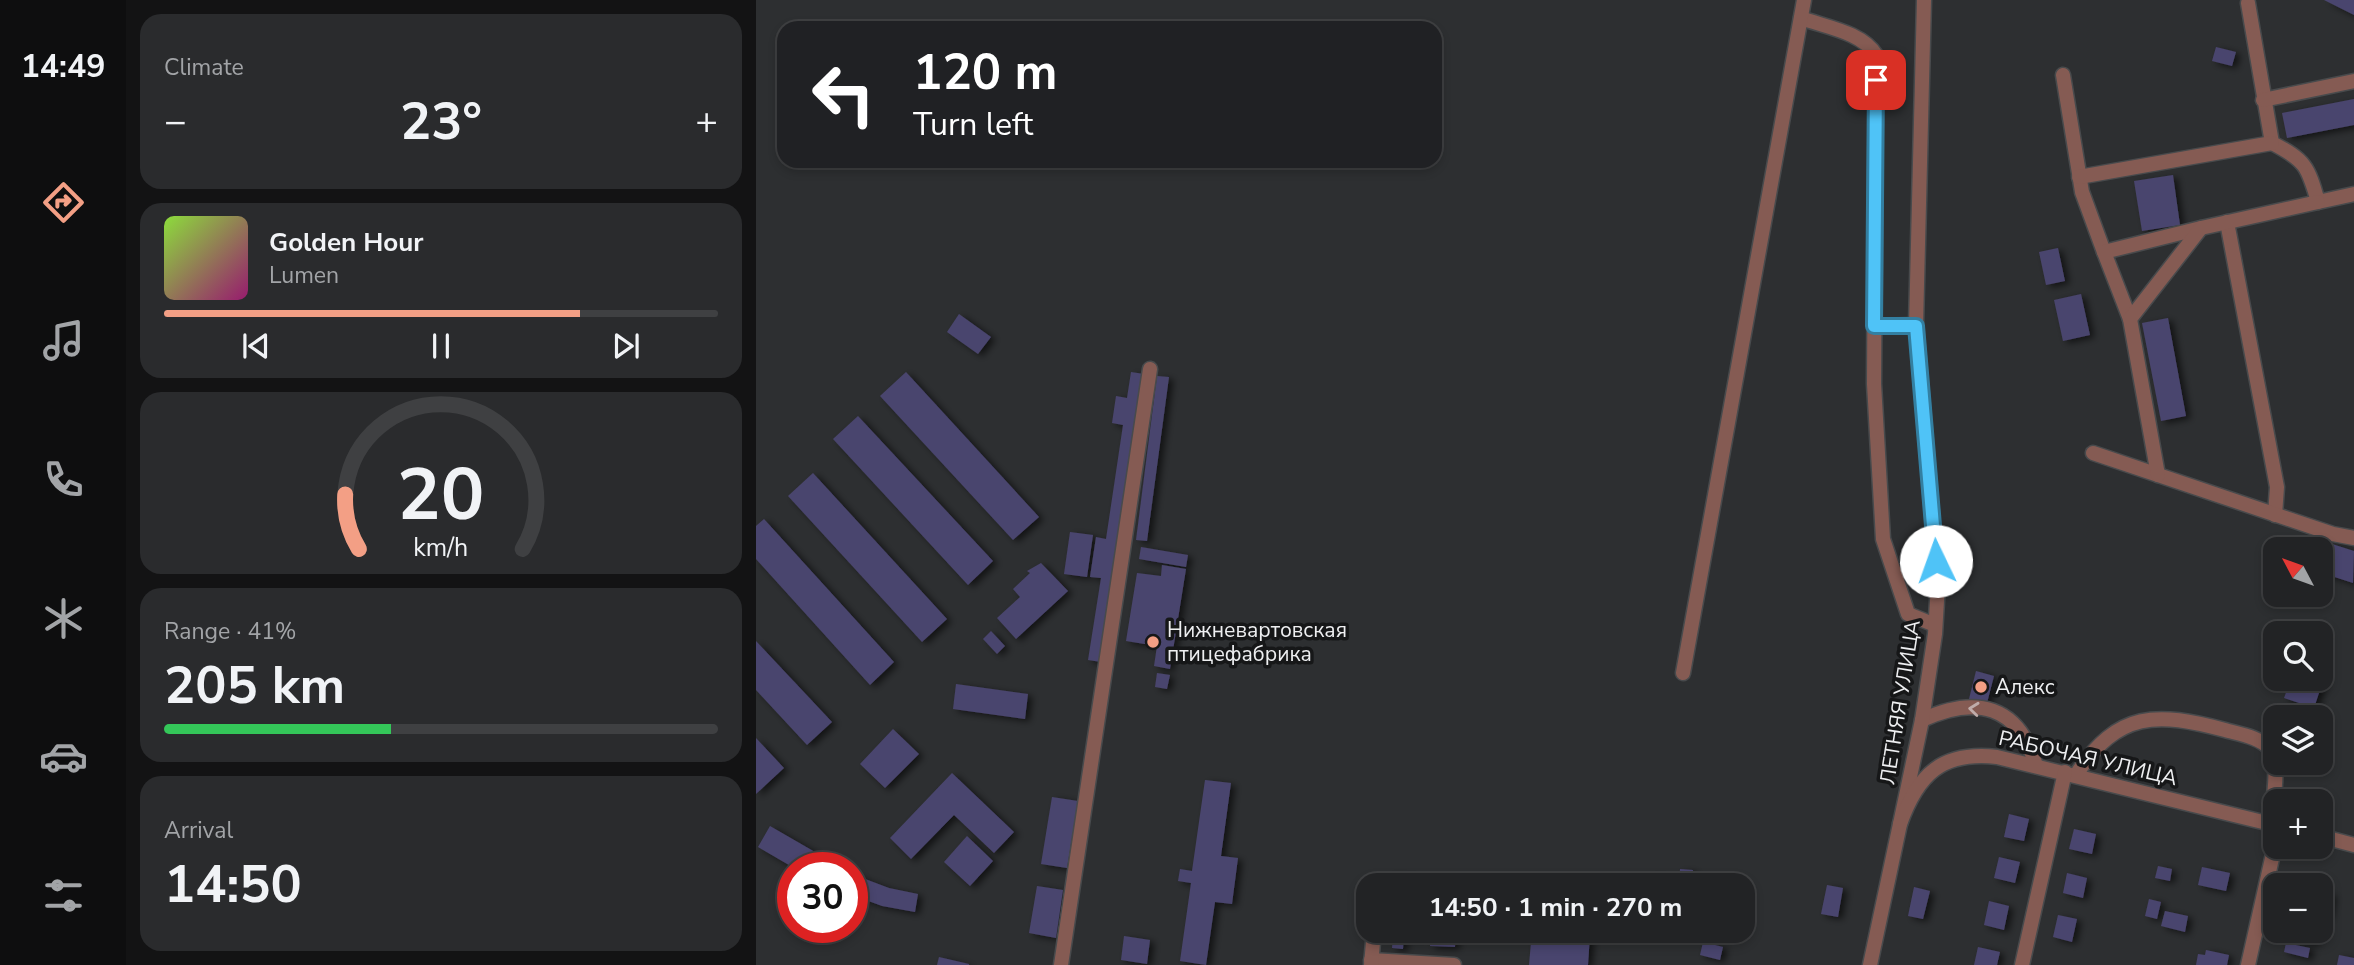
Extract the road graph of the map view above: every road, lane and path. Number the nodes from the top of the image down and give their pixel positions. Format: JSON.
{"nodes":[{"id":1,"x":1804,"y":0,"type":"edge"},
{"id":2,"x":1924,"y":0,"type":"edge"},
{"id":3,"x":2247,"y":1,"type":"edge"},
{"id":4,"x":1801,"y":18,"type":"junction"},
{"id":5,"x":2063,"y":75,"type":"dead end"},
{"id":6,"x":2354,"y":81,"type":"edge"},
{"id":7,"x":2263,"y":100,"type":"junction"},
{"id":8,"x":2272,"y":143,"type":"junction"},
{"id":9,"x":2079,"y":177,"type":"junction"},
{"id":10,"x":2354,"y":195,"type":"edge"},
{"id":11,"x":2318,"y":202,"type":"junction"},
{"id":12,"x":2227,"y":222,"type":"junction"},
{"id":13,"x":2201,"y":228,"type":"junction"},
{"id":14,"x":2104,"y":252,"type":"junction"},
{"id":15,"x":2130,"y":318,"type":"junction"},
{"id":16,"x":1874,"y":326,"type":"junction"},
{"id":17,"x":1916,"y":326,"type":"junction"},
{"id":18,"x":1150,"y":369,"type":"dead end"},
{"id":19,"x":2093,"y":453,"type":"dead end"},
{"id":20,"x":2158,"y":475,"type":"junction"},
{"id":21,"x":2275,"y":515,"type":"junction"},
{"id":22,"x":2354,"y":538,"type":"edge"},
{"id":23,"x":1935,"y":625,"type":"junction"},
{"id":24,"x":1683,"y":673,"type":"dead end"},
{"id":25,"x":1922,"y":720,"type":"junction"},
{"id":26,"x":2036,"y":766,"type":"junction"},
{"id":27,"x":2070,"y":774,"type":"junction"},
{"id":28,"x":2274,"y":789,"type":"edge"},
{"id":29,"x":2263,"y":822,"type":"edge"},
{"id":30,"x":1900,"y":824,"type":"junction"},
{"id":31,"x":2333,"y":839,"type":"edge"},
{"id":32,"x":2354,"y":845,"type":"edge"},
{"id":33,"x":2272,"y":859,"type":"edge"},
{"id":34,"x":1373,"y":943,"type":"edge"},
{"id":35,"x":1371,"y":962,"type":"edge"},
{"id":36,"x":1062,"y":965,"type":"edge"},
{"id":37,"x":1454,"y":965,"type":"edge"},
{"id":38,"x":1870,"y":965,"type":"edge"},
{"id":39,"x":2022,"y":965,"type":"edge"},
{"id":40,"x":2248,"y":965,"type":"edge"}],
"edges":[{"from":1,"to":4,"type":"street"},
{"from":2,"to":17,"type":"street","name":"ЛЕТНЯЯ УЛИЦА"},
{"from":3,"to":7,"type":"street"},
{"from":4,"to":16,"type":"street"},
{"from":4,"to":24,"type":"street"},
{"from":5,"to":9,"type":"street"},
{"from":6,"to":7,"type":"street"},
{"from":7,"to":8,"type":"street"},
{"from":8,"to":9,"type":"street"},
{"from":8,"to":11,"type":"street"},
{"from":9,"to":14,"type":"street"},
{"from":10,"to":11,"type":"street"},
{"from":11,"to":12,"type":"street"},
{"from":12,"to":13,"type":"street"},
{"from":12,"to":21,"type":"street"},
{"from":13,"to":14,"type":"street"},
{"from":13,"to":15,"type":"street"},
{"from":14,"to":15,"type":"street"},
{"from":15,"to":20,"type":"street"},
{"from":16,"to":17,"type":"street"},
{"from":16,"to":23,"type":"street"},
{"from":17,"to":23,"type":"street","name":"ЛЕТНЯЯ УЛИЦА"},
{"from":18,"to":36,"type":"street"},
{"from":19,"to":20,"type":"street"},
{"from":20,"to":21,"type":"street"},
{"from":21,"to":22,"type":"street"},
{"from":23,"to":25,"type":"street","name":"ЛЕТНЯЯ УЛИЦА"},
{"from":26,"to":25,"type":"street","one_way":true},
{"from":25,"to":30,"type":"street","name":"ЛЕТНЯЯ УЛИЦА"},
{"from":26,"to":27,"type":"street","name":"РАБОЧАЯ УЛИЦА"},
{"from":26,"to":30,"type":"street","name":"РАБОЧАЯ УЛИЦА"},
{"from":27,"to":28,"type":"street"},
{"from":27,"to":29,"type":"street","name":"РАБОЧАЯ УЛИЦА"},
{"from":27,"to":39,"type":"street"},
{"from":30,"to":38,"type":"street","name":"РАБОЧАЯ УЛИЦА"},
{"from":31,"to":32,"type":"street"},
{"from":33,"to":40,"type":"street"},
{"from":34,"to":35,"type":"street"},
{"from":35,"to":37,"type":"street"}]}
